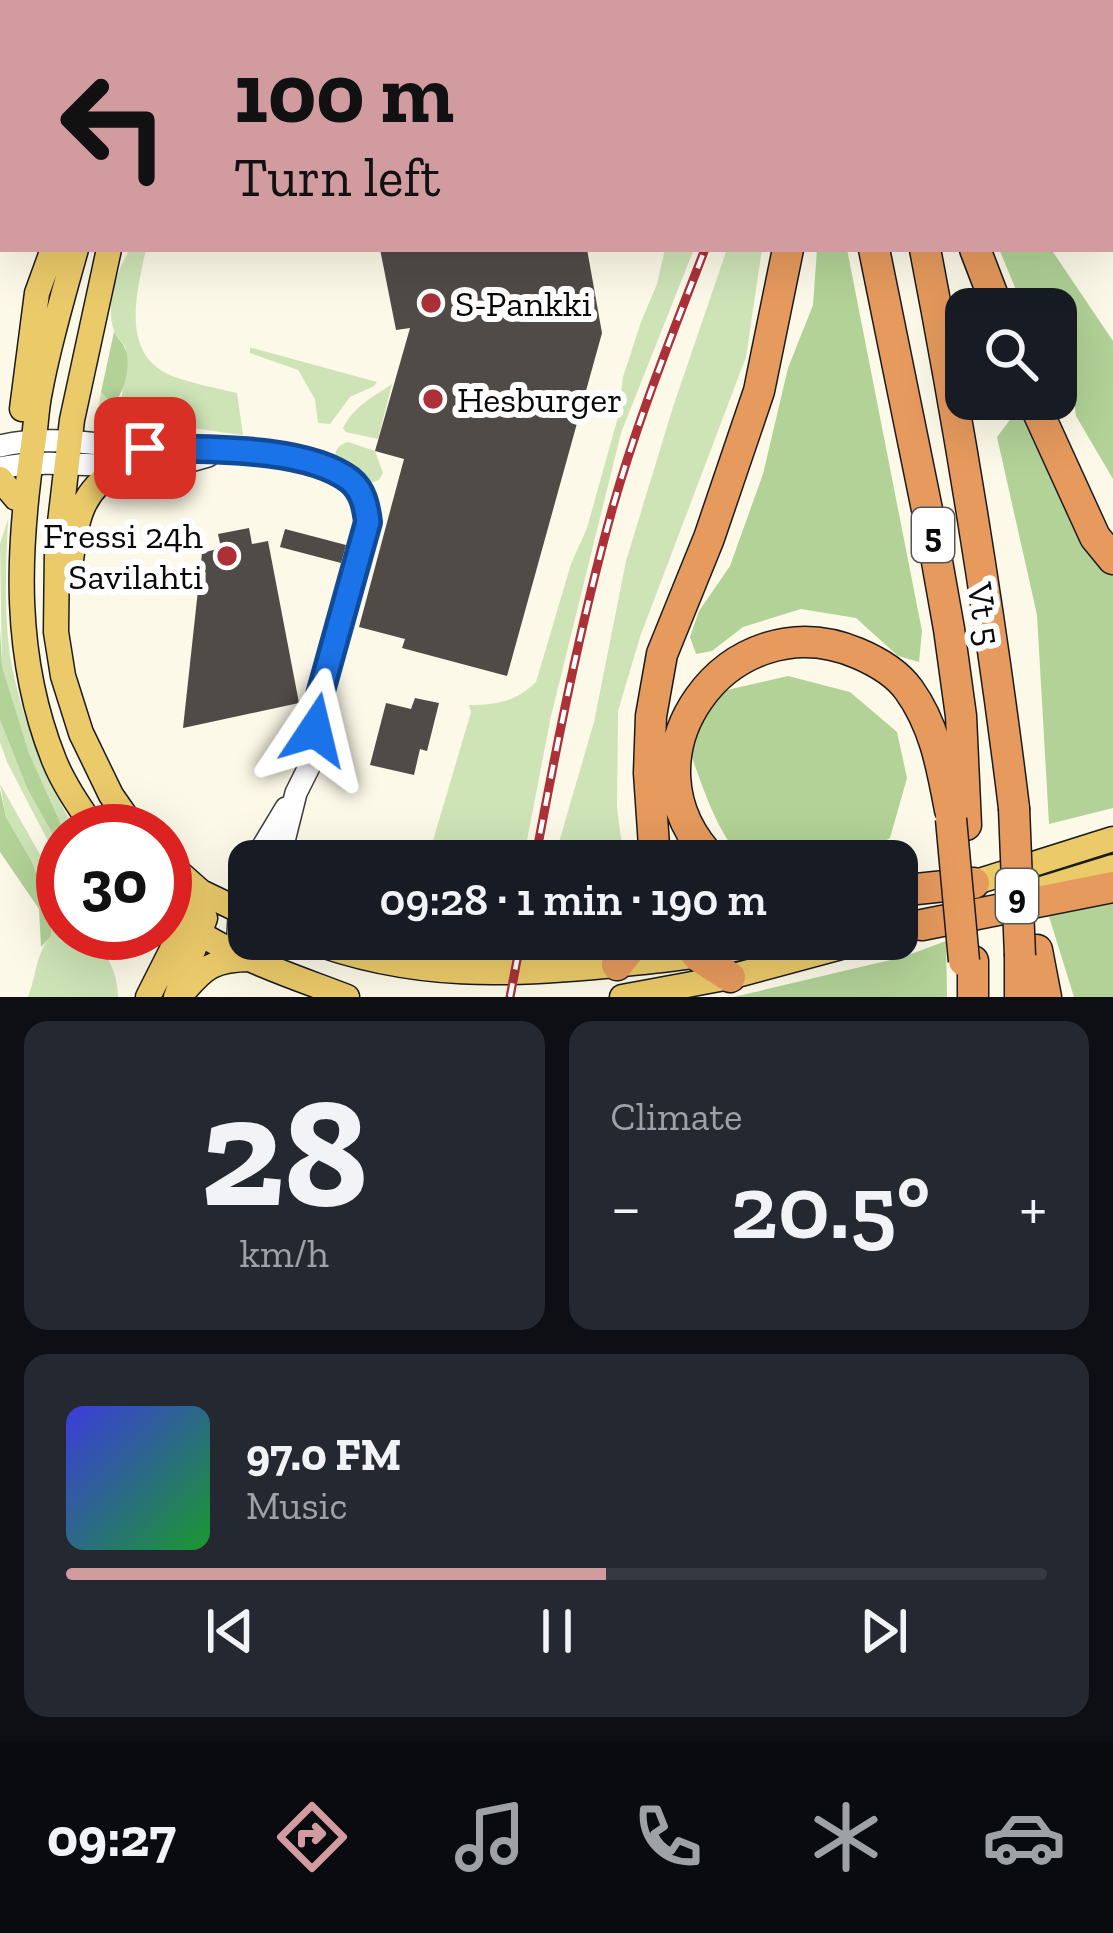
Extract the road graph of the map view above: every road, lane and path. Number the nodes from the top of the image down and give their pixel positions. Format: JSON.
{"nodes":[{"id":1,"x":52,"y":252,"type":"edge"},
{"id":2,"x":75,"y":252,"type":"edge"},
{"id":3,"x":108,"y":252,"type":"edge"},
{"id":4,"x":119,"y":252,"type":"edge"},
{"id":5,"x":787,"y":252,"type":"edge"},
{"id":6,"x":875,"y":252,"type":"edge"},
{"id":7,"x":926,"y":252,"type":"edge"},
{"id":8,"x":976,"y":252,"type":"edge"},
{"id":9,"x":102,"y":282,"type":"junction"},
{"id":10,"x":990,"y":288,"type":"edge"},
{"id":11,"x":1042,"y":420,"type":"edge"},
{"id":12,"x":226,"y":451,"type":"junction"},
{"id":13,"x":68,"y":453,"type":"junction"},
{"id":14,"x":15,"y":463,"type":"edge"},
{"id":15,"x":120,"y":468,"type":"junction"},
{"id":16,"x":23,"y":524,"type":"junction"},
{"id":17,"x":1113,"y":559,"type":"edge"},
{"id":18,"x":56,"y":632,"type":"junction"},
{"id":19,"x":296,"y":793,"type":"junction"},
{"id":20,"x":80,"y":804,"type":"edge"},
{"id":21,"x":117,"y":804,"type":"edge"},
{"id":22,"x":959,"y":822,"type":"junction"},
{"id":23,"x":1113,"y":838,"type":"edge"},
{"id":24,"x":267,"y":840,"type":"edge"},
{"id":25,"x":284,"y":840,"type":"edge"},
{"id":26,"x":654,"y":840,"type":"edge"},
{"id":27,"x":698,"y":840,"type":"edge"},
{"id":28,"x":1113,"y":867,"type":"edge"},
{"id":29,"x":192,"y":883,"type":"edge"},
{"id":30,"x":974,"y":884,"type":"junction"},
{"id":31,"x":1113,"y":887,"type":"edge"},
{"id":32,"x":918,"y":889,"type":"edge"},
{"id":33,"x":208,"y":896,"type":"junction"},
{"id":34,"x":918,"y":899,"type":"edge"},
{"id":35,"x":228,"y":905,"type":"edge"},
{"id":36,"x":192,"y":911,"type":"edge"},
{"id":37,"x":918,"y":926,"type":"edge"},
{"id":38,"x":192,"y":927,"type":"edge"},
{"id":39,"x":918,"y":927,"type":"edge"},
{"id":40,"x":228,"y":947,"type":"edge"},
{"id":41,"x":1029,"y":953,"type":"junction"},
{"id":42,"x":228,"y":959,"type":"edge"},
{"id":43,"x":165,"y":960,"type":"edge"},
{"id":44,"x":180,"y":960,"type":"edge"},
{"id":45,"x":254,"y":960,"type":"edge"},
{"id":46,"x":378,"y":960,"type":"edge"},
{"id":47,"x":382,"y":960,"type":"edge"},
{"id":48,"x":621,"y":960,"type":"edge"},
{"id":49,"x":639,"y":960,"type":"edge"},
{"id":50,"x":707,"y":960,"type":"edge"},
{"id":51,"x":793,"y":960,"type":"edge"},
{"id":52,"x":385,"y":962,"type":"junction"},
{"id":53,"x":617,"y":965,"type":"junction"},
{"id":54,"x":730,"y":977,"type":"junction"},
{"id":55,"x":148,"y":997,"type":"edge"},
{"id":56,"x":178,"y":997,"type":"edge"},
{"id":57,"x":347,"y":997,"type":"edge"},
{"id":58,"x":622,"y":997,"type":"edge"},
{"id":59,"x":969,"y":997,"type":"edge"},
{"id":60,"x":1020,"y":997,"type":"edge"},
{"id":61,"x":1046,"y":997,"type":"edge"}],
"edges":[{"from":1,"to":14,"type":"main road"},
{"from":2,"to":14,"type":"main road"},
{"from":3,"to":9,"type":"main road"},
{"from":4,"to":9,"type":"main road"},
{"from":5,"to":26,"type":"highway"},
{"from":6,"to":22,"type":"highway","name":"Vt 5","number":"5"},
{"from":7,"to":41,"type":"highway","name":"Vt 5","number":"5"},
{"from":8,"to":10,"type":"highway"},
{"from":9,"to":13,"type":"main road"},
{"from":11,"to":17,"type":"highway"},
{"from":12,"to":13,"type":"street"},
{"from":12,"to":15,"type":"street"},
{"from":12,"to":19,"type":"street"},
{"from":13,"to":14,"type":"street"},
{"from":13,"to":15,"type":"street"},
{"from":13,"to":18,"type":"main road"},
{"from":14,"to":16,"type":"main road"},
{"from":14,"to":16,"type":"main road"},
{"from":15,"to":18,"type":"main road"},
{"from":16,"to":20,"type":"main road"},
{"from":18,"to":21,"type":"main road"},
{"from":19,"to":24,"type":"street"},
{"from":19,"to":25,"type":"street"},
{"from":22,"to":27,"type":"highway"},
{"from":22,"to":59,"type":"highway","name":"Vt 5","number":"5"},
{"from":23,"to":30,"type":"main road","number":"9"},
{"from":28,"to":37,"type":"main road","number":"9"},
{"from":29,"to":33,"type":"main road"},
{"from":30,"to":32,"type":"highway"},
{"from":30,"to":34,"type":"main road","number":"9"},
{"from":31,"to":39,"type":"highway"},
{"from":33,"to":35,"type":"main road"},
{"from":33,"to":36,"type":"main road"},
{"from":38,"to":40,"type":"main road"},
{"from":41,"to":60,"type":"highway"},
{"from":41,"to":61,"type":"highway"},
{"from":42,"to":56,"type":"main road"},
{"from":43,"to":55,"type":"main road"},
{"from":44,"to":56,"type":"main road"},
{"from":45,"to":57,"type":"main road"},
{"from":46,"to":52,"type":"main road"},
{"from":47,"to":52,"type":"street"},
{"from":48,"to":53,"type":"highway"},
{"from":49,"to":53,"type":"main road"},
{"from":50,"to":54,"type":"highway"},
{"from":51,"to":54,"type":"main road"},
{"from":52,"to":53,"type":"main road"},
{"from":54,"to":58,"type":"main road"}]}
